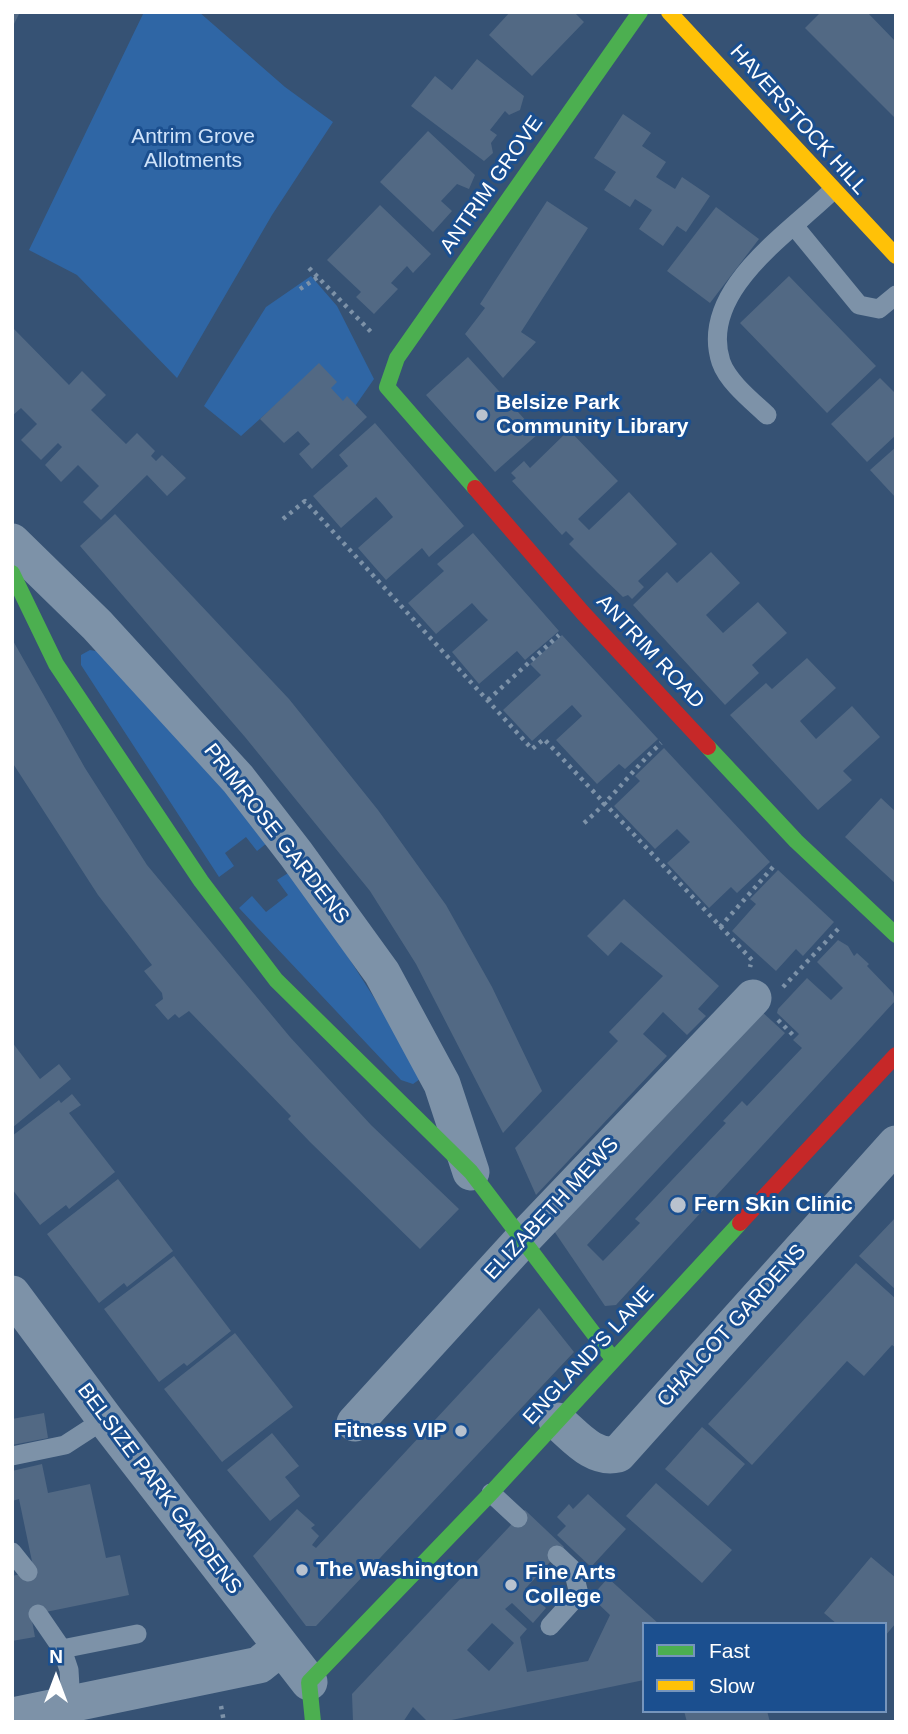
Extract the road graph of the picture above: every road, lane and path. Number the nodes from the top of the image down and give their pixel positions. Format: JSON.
{"nodes":[{"id":1,"x":640,"y":12,"type":"edge"},
{"id":2,"x":668,"y":12,"type":"edge"},
{"id":3,"x":832,"y":191,"type":"junction"},
{"id":4,"x":795,"y":227,"type":"junction"},
{"id":5,"x":896,"y":256,"type":"edge"},
{"id":6,"x":309,"y":268,"type":"dead end"},
{"id":7,"x":318,"y":277,"type":"junction"},
{"id":8,"x":300,"y":289,"type":"dead end"},
{"id":9,"x":896,"y":295,"type":"edge"},
{"id":10,"x":397,"y":358,"type":"junction"},
{"id":11,"x":387,"y":387,"type":"joint"},
{"id":12,"x":767,"y":415,"type":"dead end"},
{"id":13,"x":283,"y":519,"type":"dead end"},
{"id":14,"x":12,"y":542,"type":"edge"},
{"id":15,"x":12,"y":573,"type":"edge"},
{"id":16,"x":583,"y":612,"type":"junction"},
{"id":17,"x":488,"y":700,"type":"junction"},
{"id":18,"x":686,"y":720,"type":"junction"},
{"id":19,"x":606,"y":804,"type":"junction"},
{"id":20,"x":584,"y":823,"type":"dead end"},
{"id":21,"x":796,"y":841,"type":"junction"},
{"id":22,"x":863,"y":904,"type":"junction"},
{"id":23,"x":720,"y":927,"type":"junction"},
{"id":24,"x":896,"y":935,"type":"edge"},
{"id":25,"x":767,"y":1003,"type":"junction"},
{"id":26,"x":793,"y":1035,"type":"dead end"},
{"id":27,"x":896,"y":1055,"type":"edge"},
{"id":28,"x":896,"y":1144,"type":"edge"},
{"id":29,"x":471,"y":1172,"type":"junction"},
{"id":30,"x":523,"y":1239,"type":"junction"},
{"id":31,"x":12,"y":1294,"type":"edge"},
{"id":32,"x":613,"y":1359,"type":"junction"},
{"id":33,"x":105,"y":1419,"type":"junction"},
{"id":34,"x":557,"y":1421,"type":"junction"},
{"id":35,"x":355,"y":1423,"type":"dead end"},
{"id":36,"x":12,"y":1456,"type":"edge"},
{"id":37,"x":491,"y":1493,"type":"junction"},
{"id":38,"x":518,"y":1518,"type":"dead end"},
{"id":39,"x":12,"y":1552,"type":"edge"},
{"id":40,"x":557,"y":1555,"type":"dead end"},
{"id":41,"x":28,"y":1572,"type":"dead end"},
{"id":42,"x":38,"y":1614,"type":"dead end"},
{"id":43,"x":550,"y":1626,"type":"dead end"},
{"id":44,"x":137,"y":1634,"type":"dead end"},
{"id":45,"x":280,"y":1648,"type":"junction"},
{"id":46,"x":62,"y":1649,"type":"junction"},
{"id":47,"x":309,"y":1682,"type":"junction"},
{"id":48,"x":71,"y":1704,"type":"junction"},
{"id":49,"x":12,"y":1716,"type":"edge"},
{"id":50,"x":313,"y":1722,"type":"edge"}],
"edges":[{"from":1,"to":10,"type":"street","name":"ANTRIM GROVE"},
{"from":2,"to":3,"type":"street","name":"HAVERSTOCK HILL"},
{"from":3,"to":4,"type":"lane"},
{"from":3,"to":5,"type":"street","name":"HAVERSTOCK HILL"},
{"from":4,"to":9,"type":"lane"},
{"from":4,"to":12,"type":"lane"},
{"from":6,"to":7,"type":"path"},
{"from":7,"to":8,"type":"path"},
{"from":7,"to":10,"type":"path"},
{"from":10,"to":11,"type":"street","name":"ANTRIM GROVE"},
{"from":11,"to":16,"type":"street","name":"ANTRIM ROAD"},
{"from":13,"to":17,"type":"path"},
{"from":14,"to":29,"type":"street","name":"PRIMROSE GARDENS"},
{"from":15,"to":29,"type":"street","name":"PRIMROSE GARDENS"},
{"from":16,"to":17,"type":"path"},
{"from":16,"to":18,"type":"street","name":"ANTRIM ROAD"},
{"from":17,"to":19,"type":"path"},
{"from":18,"to":19,"type":"path"},
{"from":18,"to":21,"type":"street","name":"ANTRIM ROAD"},
{"from":19,"to":20,"type":"path"},
{"from":19,"to":23,"type":"path"},
{"from":21,"to":22,"type":"street","name":"ANTRIM ROAD"},
{"from":21,"to":23,"type":"path"},
{"from":22,"to":24,"type":"street","name":"ANTRIM ROAD"},
{"from":22,"to":25,"type":"path"},
{"from":23,"to":25,"type":"path"},
{"from":25,"to":26,"type":"path"},
{"from":25,"to":30,"type":"street","name":"ELIZABETH MEWS"},
{"from":27,"to":32,"type":"street","name":"ENGLAND'S LANE"},
{"from":28,"to":34,"type":"street","name":"CHALCOT GARDENS"},
{"from":29,"to":30,"type":"street","name":"PRIMROSE GARDENS"},
{"from":30,"to":32,"type":"street","name":"PRIMROSE GARDENS"},
{"from":30,"to":35,"type":"street","name":"ELIZABETH MEWS"},
{"from":31,"to":33,"type":"street","name":"BELSIZE PARK GARDENS"},
{"from":32,"to":34,"type":"street","name":"ENGLAND'S LANE"},
{"from":33,"to":36,"type":"lane"},
{"from":33,"to":45,"type":"street","name":"BELSIZE PARK GARDENS"},
{"from":34,"to":37,"type":"street","name":"ENGLAND'S LANE"},
{"from":37,"to":38,"type":"lane"},
{"from":37,"to":47,"type":"street","name":"ENGLAND'S LANE"},
{"from":39,"to":41,"type":"lane"},
{"from":40,"to":43,"type":"lane"},
{"from":42,"to":46,"type":"lane"},
{"from":44,"to":46,"type":"lane"},
{"from":45,"to":47,"type":"street","name":"BELSIZE PARK GARDENS"},
{"from":45,"to":48,"type":"street"},
{"from":46,"to":48,"type":"lane"},
{"from":47,"to":50,"type":"street"},
{"from":48,"to":49,"type":"street"}]}
